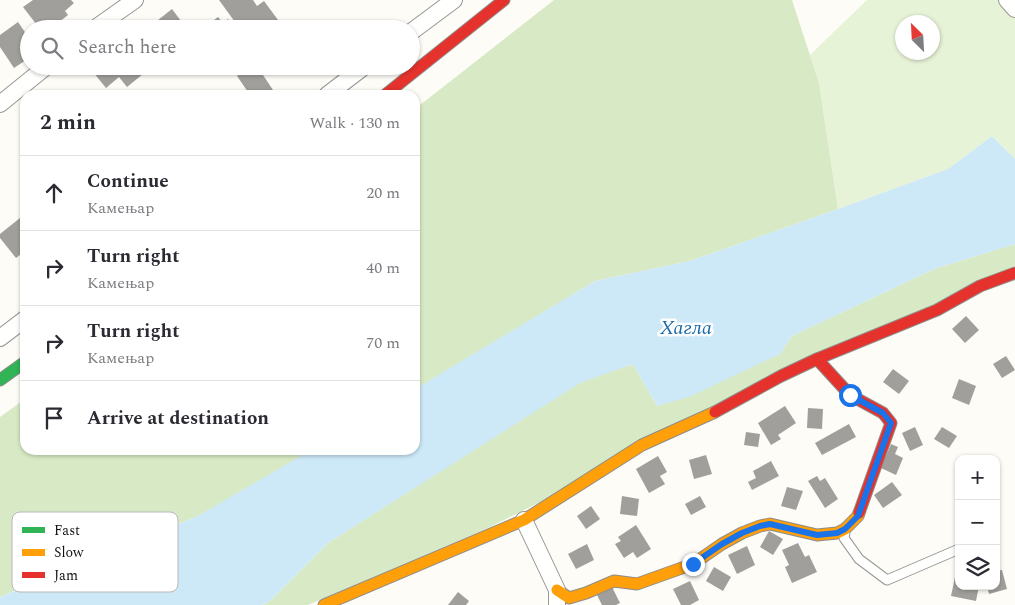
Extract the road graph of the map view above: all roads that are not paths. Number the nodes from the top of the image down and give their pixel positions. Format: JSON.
{"nodes":[{"id":1,"x":136,"y":0,"type":"edge"},
{"id":2,"x":454,"y":0,"type":"edge"},
{"id":3,"x":504,"y":0,"type":"edge"},
{"id":4,"x":1006,"y":0,"type":"edge"},
{"id":5,"x":1015,"y":8,"type":"edge"},
{"id":6,"x":107,"y":20,"type":"edge"},
{"id":7,"x":420,"y":25,"type":"edge"},
{"id":8,"x":420,"y":67,"type":"edge"},
{"id":9,"x":36,"y":75,"type":"edge"},
{"id":10,"x":353,"y":75,"type":"edge"},
{"id":11,"x":410,"y":75,"type":"edge"},
{"id":12,"x":334,"y":90,"type":"edge"},
{"id":13,"x":391,"y":90,"type":"edge"},
{"id":14,"x":0,"y":104,"type":"edge"},
{"id":15,"x":1015,"y":273,"type":"edge"},
{"id":16,"x":20,"y":323,"type":"edge"},
{"id":17,"x":0,"y":338,"type":"edge"},
{"id":18,"x":817,"y":359,"type":"junction"},
{"id":19,"x":20,"y":365,"type":"edge"},
{"id":20,"x":1,"y":378,"type":"edge"},
{"id":21,"x":524,"y":520,"type":"junction"},
{"id":22,"x":845,"y":529,"type":"junction"},
{"id":23,"x":955,"y":552,"type":"edge"},
{"id":24,"x":557,"y":598,"type":"edge"},
{"id":25,"x":324,"y":605,"type":"edge"}],
"edges":[{"from":1,"to":6,"type":"street"},
{"from":2,"to":7,"type":"street"},
{"from":3,"to":8,"type":"street"},
{"from":4,"to":5,"type":"street"},
{"from":9,"to":14,"type":"street"},
{"from":10,"to":12,"type":"street"},
{"from":11,"to":13,"type":"street"},
{"from":15,"to":18,"type":"street"},
{"from":16,"to":17,"type":"street"},
{"from":18,"to":21,"type":"street"},
{"from":18,"to":22,"type":"street"},
{"from":19,"to":20,"type":"street"},
{"from":21,"to":24,"type":"street"},
{"from":21,"to":25,"type":"street"},
{"from":22,"to":23,"type":"lane"},
{"from":22,"to":24,"type":"street"}]}
